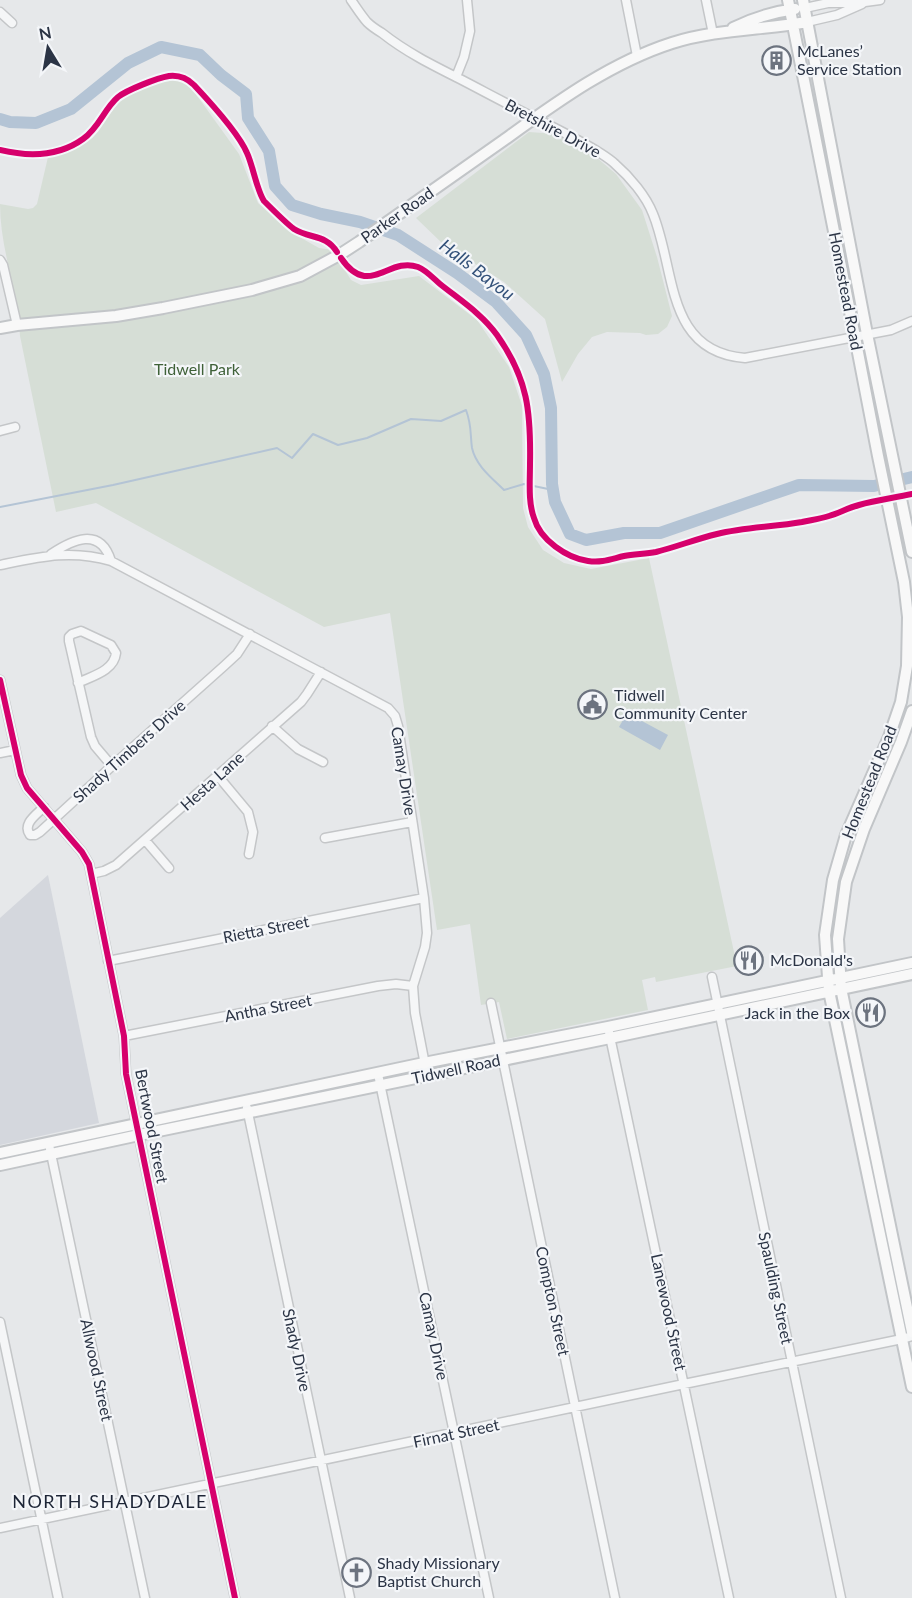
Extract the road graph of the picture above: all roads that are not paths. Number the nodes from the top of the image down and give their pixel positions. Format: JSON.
{"nodes":[{"id":1,"x":351,"y":0,"type":"edge"},
{"id":2,"x":467,"y":0,"type":"edge"},
{"id":3,"x":626,"y":0,"type":"edge"},
{"id":4,"x":706,"y":0,"type":"edge"},
{"id":5,"x":880,"y":0,"type":"edge"},
{"id":6,"x":865,"y":2,"type":"junction"},
{"id":7,"x":804,"y":4,"type":"edge"},
{"id":8,"x":789,"y":5,"type":"edge"},
{"id":9,"x":0,"y":12,"type":"edge"},
{"id":10,"x":807,"y":22,"type":"junction"},
{"id":11,"x":12,"y":23,"type":"dead end"},
{"id":12,"x":792,"y":24,"type":"junction"},
{"id":13,"x":728,"y":31,"type":"junction"},
{"id":14,"x":713,"y":34,"type":"junction"},
{"id":15,"x":637,"y":56,"type":"junction"},
{"id":16,"x":456,"y":77,"type":"junction"},
{"id":17,"x":535,"y":118,"type":"junction"},
{"id":18,"x":849,"y":244,"type":"junction"},
{"id":19,"x":837,"y":247,"type":"junction"},
{"id":20,"x":0,"y":260,"type":"edge"},
{"id":21,"x":912,"y":321,"type":"edge"},
{"id":22,"x":17,"y":325,"type":"junction"},
{"id":23,"x":0,"y":328,"type":"edge"},
{"id":24,"x":867,"y":334,"type":"junction"},
{"id":25,"x":855,"y":337,"type":"junction"},
{"id":26,"x":15,"y":427,"type":"dead end"},
{"id":27,"x":0,"y":430,"type":"edge"},
{"id":28,"x":888,"y":434,"type":"junction"},
{"id":29,"x":874,"y":437,"type":"junction"},
{"id":30,"x":907,"y":526,"type":"junction"},
{"id":31,"x":893,"y":530,"type":"junction"},
{"id":32,"x":912,"y":552,"type":"edge"},
{"id":33,"x":50,"y":555,"type":"junction"},
{"id":34,"x":111,"y":561,"type":"junction"},
{"id":35,"x":0,"y":565,"type":"edge"},
{"id":36,"x":910,"y":617,"type":"edge"},
{"id":37,"x":250,"y":634,"type":"junction"},
{"id":38,"x":321,"y":672,"type":"junction"},
{"id":39,"x":0,"y":680,"type":"edge"},
{"id":40,"x":78,"y":683,"type":"junction"},
{"id":41,"x":901,"y":702,"type":"junction"},
{"id":42,"x":912,"y":705,"type":"edge"},
{"id":43,"x":912,"y":711,"type":"edge"},
{"id":44,"x":272,"y":726,"type":"junction"},
{"id":45,"x":15,"y":750,"type":"junction"},
{"id":46,"x":0,"y":753,"type":"edge"},
{"id":47,"x":323,"y":762,"type":"dead end"},
{"id":48,"x":112,"y":766,"type":"junction"},
{"id":49,"x":218,"y":776,"type":"junction"},
{"id":50,"x":867,"y":787,"type":"junction"},
{"id":51,"x":880,"y":792,"type":"junction"},
{"id":52,"x":44,"y":807,"type":"junction"},
{"id":53,"x":54,"y":819,"type":"junction"},
{"id":54,"x":412,"y":822,"type":"junction"},
{"id":55,"x":325,"y":838,"type":"dead end"},
{"id":56,"x":146,"y":840,"type":"junction"},
{"id":57,"x":249,"y":854,"type":"dead end"},
{"id":58,"x":169,"y":868,"type":"dead end"},
{"id":59,"x":91,"y":874,"type":"junction"},
{"id":60,"x":424,"y":898,"type":"junction"},
{"id":61,"x":108,"y":961,"type":"junction"},
{"id":62,"x":912,"y":963,"type":"edge"},
{"id":63,"x":912,"y":974,"type":"edge"},
{"id":64,"x":712,"y":978,"type":"dead end"},
{"id":65,"x":841,"y":983,"type":"junction"},
{"id":66,"x":413,"y":986,"type":"junction"},
{"id":67,"x":829,"y":986,"type":"junction"},
{"id":68,"x":491,"y":1003,"type":"dead end"},
{"id":69,"x":718,"y":1008,"type":"junction"},
{"id":70,"x":609,"y":1032,"type":"junction"},
{"id":71,"x":124,"y":1036,"type":"junction"},
{"id":72,"x":501,"y":1054,"type":"junction"},
{"id":73,"x":424,"y":1063,"type":"junction"},
{"id":74,"x":427,"y":1075,"type":"junction"},
{"id":75,"x":860,"y":1078,"type":"junction"},
{"id":76,"x":379,"y":1080,"type":"junction"},
{"id":77,"x":848,"y":1080,"type":"junction"},
{"id":78,"x":247,"y":1107,"type":"junction"},
{"id":79,"x":138,"y":1129,"type":"junction"},
{"id":80,"x":50,"y":1149,"type":"junction"},
{"id":81,"x":0,"y":1153,"type":"edge"},
{"id":82,"x":0,"y":1165,"type":"edge"},
{"id":83,"x":879,"y":1170,"type":"junction"},
{"id":84,"x":867,"y":1174,"type":"junction"},
{"id":85,"x":0,"y":1322,"type":"edge"},
{"id":86,"x":909,"y":1336,"type":"edge"},
{"id":87,"x":792,"y":1362,"type":"junction"},
{"id":88,"x":684,"y":1384,"type":"junction"},
{"id":89,"x":912,"y":1387,"type":"edge"},
{"id":90,"x":575,"y":1407,"type":"junction"},
{"id":91,"x":454,"y":1433,"type":"junction"},
{"id":92,"x":321,"y":1461,"type":"junction"},
{"id":93,"x":212,"y":1484,"type":"junction"},
{"id":94,"x":126,"y":1502,"type":"junction"},
{"id":95,"x":41,"y":1519,"type":"junction"},
{"id":96,"x":0,"y":1528,"type":"edge"},
{"id":97,"x":58,"y":1598,"type":"edge"},
{"id":98,"x":146,"y":1598,"type":"edge"},
{"id":99,"x":235,"y":1598,"type":"edge"},
{"id":100,"x":350,"y":1598,"type":"edge"},
{"id":101,"x":489,"y":1598,"type":"edge"},
{"id":102,"x":615,"y":1598,"type":"edge"},
{"id":103,"x":729,"y":1598,"type":"edge"},
{"id":104,"x":841,"y":1598,"type":"edge"}],
"edges":[{"from":1,"to":16,"type":"street","name":"Bretshire Drive"},
{"from":2,"to":16,"type":"street"},
{"from":3,"to":15,"type":"street"},
{"from":4,"to":14,"type":"street"},
{"from":5,"to":6,"type":"street","name":"Parker Road"},
{"from":6,"to":7,"type":"street","name":"Parker Road"},
{"from":6,"to":10,"type":"street","name":"Parker Road"},
{"from":7,"to":8,"type":"main road","name":"Parker Road"},
{"from":7,"to":10,"type":"main road","name":"Homestead Road"},
{"from":8,"to":12,"type":"main road","name":"Homestead Road"},
{"from":8,"to":13,"type":"main road","name":"Parker Road"},
{"from":9,"to":11,"type":"street"},
{"from":10,"to":12,"type":"main road","name":"Parker Road"},
{"from":10,"to":18,"type":"main road","name":"Homestead Road"},
{"from":12,"to":13,"type":"main road","name":"Parker Road"},
{"from":12,"to":19,"type":"main road","name":"Homestead Road"},
{"from":13,"to":14,"type":"main road","name":"Parker Road"},
{"from":14,"to":15,"type":"main road","name":"Parker Road"},
{"from":15,"to":17,"type":"main road","name":"Parker Road"},
{"from":16,"to":17,"type":"street","name":"Bretshire Drive"},
{"from":17,"to":22,"type":"main road","name":"Parker Road"},
{"from":17,"to":25,"type":"street","name":"Bretshire Drive"},
{"from":18,"to":19,"type":"main road"},
{"from":18,"to":24,"type":"main road","name":"Homestead Road"},
{"from":19,"to":25,"type":"main road","name":"Homestead Road"},
{"from":20,"to":22,"type":"street"},
{"from":21,"to":24,"type":"street","name":"Bretshire Drive"},
{"from":22,"to":23,"type":"main road","name":"Parker Road"},
{"from":24,"to":25,"type":"street","name":"Bretshire Drive"},
{"from":24,"to":28,"type":"main road","name":"Homestead Road"},
{"from":25,"to":29,"type":"main road","name":"Homestead Road"},
{"from":26,"to":27,"type":"street"},
{"from":28,"to":29,"type":"main road"},
{"from":28,"to":30,"type":"main road","name":"Homestead Road"},
{"from":29,"to":31,"type":"main road","name":"Homestead Road"},
{"from":30,"to":31,"type":"main road"},
{"from":30,"to":32,"type":"main road","name":"Homestead Road"},
{"from":31,"to":36,"type":"main road","name":"Homestead Road"},
{"from":33,"to":34,"type":"street","name":"Camay Drive"},
{"from":33,"to":34,"type":"street","name":"Camay Drive"},
{"from":33,"to":35,"type":"street","name":"Camay Drive"},
{"from":34,"to":37,"type":"street","name":"Camay Drive"},
{"from":36,"to":41,"type":"main road","name":"Homestead Road"},
{"from":37,"to":38,"type":"street","name":"Camay Drive"},
{"from":37,"to":48,"type":"street","name":"Shady Timbers Drive"},
{"from":38,"to":44,"type":"street","name":"Hesta Lane"},
{"from":38,"to":54,"type":"street","name":"Camay Drive"},
{"from":39,"to":45,"type":"street","name":"Bertwood Street"},
{"from":40,"to":40,"type":"street"},
{"from":40,"to":48,"type":"street"},
{"from":41,"to":42,"type":"main road"},
{"from":41,"to":50,"type":"main road","name":"Homestead Road"},
{"from":43,"to":51,"type":"main road","name":"Homestead Road"},
{"from":44,"to":47,"type":"street"},
{"from":44,"to":49,"type":"street","name":"Hesta Lane"},
{"from":45,"to":46,"type":"street"},
{"from":45,"to":52,"type":"street","name":"Bertwood Street"},
{"from":48,"to":53,"type":"street","name":"Shady Timbers Drive"},
{"from":49,"to":56,"type":"street","name":"Hesta Lane"},
{"from":49,"to":57,"type":"street"},
{"from":50,"to":51,"type":"main road"},
{"from":50,"to":67,"type":"main road","name":"Homestead Road"},
{"from":51,"to":65,"type":"main road","name":"Homestead Road"},
{"from":52,"to":53,"type":"street","name":"Bertwood Street"},
{"from":52,"to":53,"type":"street","name":"Shady Timbers Drive"},
{"from":53,"to":59,"type":"street","name":"Bertwood Street"},
{"from":54,"to":55,"type":"street"},
{"from":54,"to":60,"type":"street","name":"Camay Drive"},
{"from":56,"to":58,"type":"street"},
{"from":56,"to":59,"type":"street","name":"Hesta Lane"},
{"from":59,"to":61,"type":"street","name":"Bertwood Street"},
{"from":60,"to":61,"type":"street","name":"Rietta Street"},
{"from":60,"to":66,"type":"street","name":"Camay Drive"},
{"from":61,"to":71,"type":"street","name":"Bertwood Street"},
{"from":62,"to":65,"type":"main road","name":"Tidwell Road"},
{"from":63,"to":65,"type":"main road","name":"Tidwell Road"},
{"from":64,"to":69,"type":"street","name":"Spaulding Street"},
{"from":65,"to":67,"type":"main road","name":"Tidwell Road"},
{"from":65,"to":75,"type":"main road","name":"Homestead Road"},
{"from":66,"to":71,"type":"street","name":"Antha Street"},
{"from":66,"to":73,"type":"street","name":"Camay Drive"},
{"from":67,"to":69,"type":"main road","name":"Tidwell Road"},
{"from":67,"to":77,"type":"main road","name":"Homestead Road"},
{"from":68,"to":72,"type":"street","name":"Compton Street"},
{"from":69,"to":70,"type":"main road","name":"Tidwell Road"},
{"from":69,"to":87,"type":"street","name":"Spaulding Street"},
{"from":70,"to":72,"type":"main road","name":"Tidwell Road"},
{"from":70,"to":88,"type":"street","name":"Lanewood Street"},
{"from":71,"to":79,"type":"street","name":"Bertwood Street"},
{"from":72,"to":73,"type":"main road","name":"Tidwell Road"},
{"from":72,"to":74,"type":"main road","name":"Tidwell Road"},
{"from":72,"to":90,"type":"street","name":"Compton Street"},
{"from":73,"to":74,"type":"street","name":"Camay Drive"},
{"from":73,"to":76,"type":"main road","name":"Tidwell Road"},
{"from":74,"to":76,"type":"main road","name":"Tidwell Road"},
{"from":75,"to":77,"type":"main road"},
{"from":75,"to":83,"type":"main road","name":"Homestead Road"},
{"from":76,"to":78,"type":"main road","name":"Tidwell Road"},
{"from":76,"to":91,"type":"street","name":"Camay Drive"},
{"from":77,"to":84,"type":"main road","name":"Homestead Road"},
{"from":78,"to":79,"type":"main road","name":"Tidwell Road"},
{"from":78,"to":92,"type":"street","name":"Shady Drive"},
{"from":79,"to":80,"type":"main road","name":"Tidwell Road"},
{"from":79,"to":93,"type":"street","name":"Bertwood Street"},
{"from":80,"to":81,"type":"main road","name":"Tidwell Road"},
{"from":80,"to":82,"type":"main road","name":"Tidwell Road"},
{"from":80,"to":94,"type":"street","name":"Allwood Street"},
{"from":83,"to":84,"type":"main road"},
{"from":83,"to":86,"type":"main road","name":"Homestead Road"},
{"from":84,"to":86,"type":"main road","name":"Homestead Road"},
{"from":85,"to":95,"type":"street"},
{"from":86,"to":87,"type":"street","name":"Firnat Street"},
{"from":86,"to":89,"type":"main road","name":"Homestead Road"},
{"from":87,"to":88,"type":"street","name":"Firnat Street"},
{"from":87,"to":104,"type":"street","name":"Spaulding Street"},
{"from":88,"to":90,"type":"street","name":"Firnat Street"},
{"from":88,"to":103,"type":"street","name":"Lanewood Street"},
{"from":90,"to":91,"type":"street","name":"Firnat Street"},
{"from":90,"to":102,"type":"street","name":"Compton Street"},
{"from":91,"to":92,"type":"street","name":"Firnat Street"},
{"from":91,"to":101,"type":"street","name":"Camay Drive"},
{"from":92,"to":93,"type":"street","name":"Firnat Street"},
{"from":92,"to":100,"type":"street","name":"Shady Drive"},
{"from":93,"to":94,"type":"street","name":"Firnat Street"},
{"from":93,"to":99,"type":"street","name":"Bertwood Street"},
{"from":94,"to":95,"type":"street","name":"Firnat Street"},
{"from":94,"to":98,"type":"street","name":"Allwood Street"},
{"from":95,"to":96,"type":"street","name":"Firnat Street"},
{"from":95,"to":97,"type":"street"}]}
